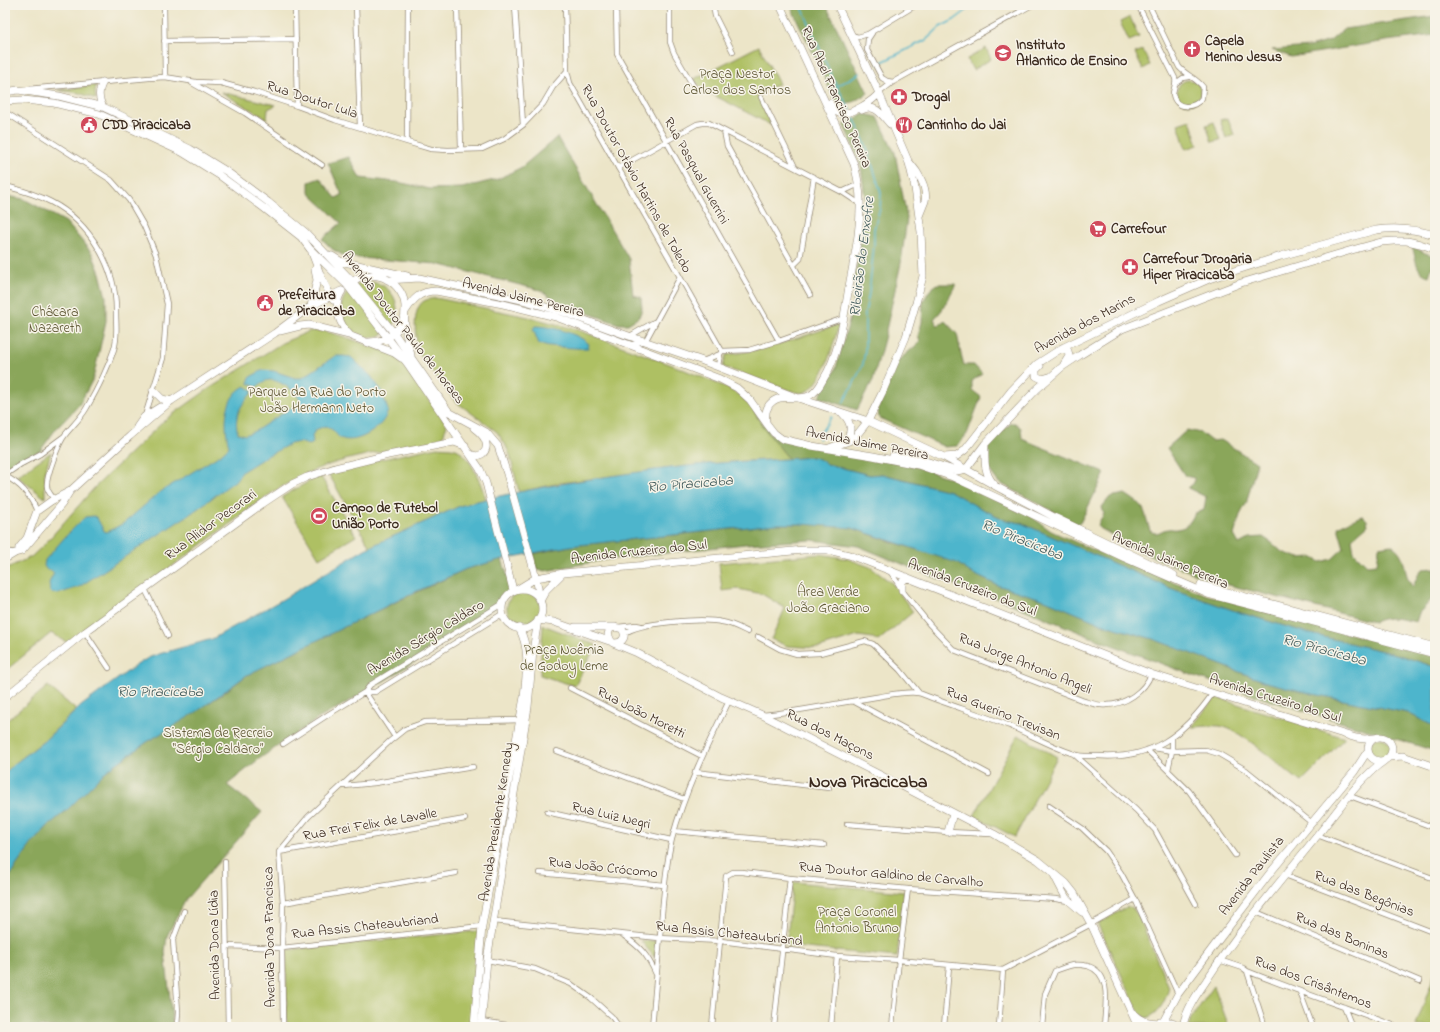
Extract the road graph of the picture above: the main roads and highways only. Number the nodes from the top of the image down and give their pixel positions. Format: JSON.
{"nodes":[{"id":1,"x":780,"y":5,"type":"edge"},
{"id":2,"x":837,"y":5,"type":"edge"},
{"id":3,"x":103,"y":82,"type":"road end"},
{"id":4,"x":820,"y":91,"type":"junction"},
{"id":5,"x":5,"y":92,"type":"edge"},
{"id":6,"x":879,"y":93,"type":"junction"},
{"id":7,"x":5,"y":102,"type":"edge"},
{"id":8,"x":865,"y":106,"type":"junction"},
{"id":9,"x":103,"y":107,"type":"junction"},
{"id":10,"x":847,"y":115,"type":"junction"},
{"id":11,"x":838,"y":128,"type":"junction"},
{"id":12,"x":895,"y":130,"type":"junction"},
{"id":13,"x":1435,"y":235,"type":"edge"},
{"id":14,"x":310,"y":249,"type":"junction"},
{"id":15,"x":1435,"y":249,"type":"edge"},
{"id":16,"x":324,"y":250,"type":"junction"},
{"id":17,"x":1281,"y":256,"type":"junction"},
{"id":18,"x":1260,"y":263,"type":"junction"},
{"id":19,"x":372,"y":268,"type":"junction"},
{"id":20,"x":1283,"y":270,"type":"junction"},
{"id":21,"x":1263,"y":276,"type":"junction"},
{"id":22,"x":386,"y":278,"type":"junction"},
{"id":23,"x":419,"y":278,"type":"junction"},
{"id":24,"x":350,"y":283,"type":"junction"},
{"id":25,"x":1196,"y":285,"type":"junction"},
{"id":26,"x":341,"y":291,"type":"junction"},
{"id":27,"x":331,"y":297,"type":"junction"},
{"id":28,"x":1184,"y":305,"type":"junction"},
{"id":29,"x":311,"y":306,"type":"junction"},
{"id":30,"x":338,"y":309,"type":"junction"},
{"id":31,"x":404,"y":313,"type":"junction"},
{"id":32,"x":275,"y":333,"type":"junction"},
{"id":33,"x":391,"y":335,"type":"junction"},
{"id":34,"x":352,"y":336,"type":"junction"},
{"id":35,"x":365,"y":342,"type":"junction"},
{"id":36,"x":1062,"y":348,"type":"junction"},
{"id":37,"x":1049,"y":355,"type":"junction"},
{"id":38,"x":410,"y":362,"type":"junction"},
{"id":39,"x":1062,"y":367,"type":"junction"},
{"id":40,"x":1050,"y":377,"type":"junction"},
{"id":41,"x":153,"y":390,"type":"road end"},
{"id":42,"x":798,"y":398,"type":"junction"},
{"id":43,"x":171,"y":401,"type":"junction"},
{"id":44,"x":842,"y":412,"type":"junction"},
{"id":45,"x":144,"y":417,"type":"junction"},
{"id":46,"x":464,"y":420,"type":"junction"},
{"id":47,"x":868,"y":421,"type":"junction"},
{"id":48,"x":767,"y":424,"type":"junction"},
{"id":49,"x":140,"y":428,"type":"junction"},
{"id":50,"x":130,"y":436,"type":"junction"},
{"id":51,"x":840,"y":444,"type":"junction"},
{"id":52,"x":985,"y":444,"type":"junction"},
{"id":53,"x":827,"y":448,"type":"junction"},
{"id":54,"x":467,"y":449,"type":"junction"},
{"id":55,"x":873,"y":456,"type":"junction"},
{"id":56,"x":944,"y":457,"type":"junction"},
{"id":57,"x":966,"y":469,"type":"junction"},
{"id":58,"x":998,"y":488,"type":"junction"},
{"id":59,"x":70,"y":491,"type":"junction"},
{"id":60,"x":54,"y":499,"type":"junction"},
{"id":61,"x":37,"y":511,"type":"junction"},
{"id":62,"x":54,"y":514,"type":"junction"},
{"id":63,"x":48,"y":520,"type":"junction"},
{"id":64,"x":15,"y":553,"type":"junction"},
{"id":65,"x":5,"y":559,"type":"edge"},
{"id":66,"x":564,"y":573,"type":"junction"},
{"id":67,"x":907,"y":577,"type":"junction"},
{"id":68,"x":536,"y":578,"type":"junction"},
{"id":69,"x":516,"y":589,"type":"junction"},
{"id":70,"x":902,"y":590,"type":"road end"},
{"id":71,"x":540,"y":600,"type":"junction"},
{"id":72,"x":542,"y":610,"type":"junction"},
{"id":73,"x":538,"y":620,"type":"junction"},
{"id":74,"x":554,"y":622,"type":"junction"},
{"id":75,"x":569,"y":627,"type":"junction"},
{"id":76,"x":616,"y":627,"type":"junction"},
{"id":77,"x":519,"y":628,"type":"junction"},
{"id":78,"x":624,"y":635,"type":"junction"},
{"id":79,"x":612,"y":642,"type":"junction"},
{"id":80,"x":1435,"y":647,"type":"edge"},
{"id":81,"x":635,"y":652,"type":"junction"},
{"id":82,"x":1435,"y":654,"type":"edge"},
{"id":83,"x":5,"y":697,"type":"edge"},
{"id":84,"x":1356,"y":738,"type":"junction"},
{"id":85,"x":1374,"y":738,"type":"junction"},
{"id":86,"x":1391,"y":745,"type":"junction"},
{"id":87,"x":1367,"y":751,"type":"junction"},
{"id":88,"x":1403,"y":756,"type":"junction"},
{"id":89,"x":1386,"y":759,"type":"junction"},
{"id":90,"x":1360,"y":763,"type":"junction"},
{"id":91,"x":1435,"y":767,"type":"edge"},
{"id":92,"x":1369,"y":773,"type":"junction"},
{"id":93,"x":954,"y":813,"type":"junction"},
{"id":94,"x":948,"y":832,"type":"road end"},
{"id":95,"x":1052,"y":871,"type":"junction"},
{"id":96,"x":1270,"y":873,"type":"junction"},
{"id":97,"x":1283,"y":877,"type":"junction"},
{"id":98,"x":1257,"y":889,"type":"junction"},
{"id":99,"x":1268,"y":897,"type":"junction"},
{"id":100,"x":1084,"y":914,"type":"junction"},
{"id":101,"x":1129,"y":1009,"type":"junction"},
{"id":102,"x":481,"y":1024,"type":"edge"},
{"id":103,"x":1158,"y":1024,"type":"edge"},
{"id":104,"x":474,"y":1027,"type":"edge"},
{"id":105,"x":1138,"y":1027,"type":"edge"},
{"id":106,"x":1182,"y":1027,"type":"edge"}],
"edges":[{"from":1,"to":4,"type":"main road","name":"Rua Abel Francisco Pereira"},
{"from":2,"to":6,"type":"main road"},
{"from":3,"to":9,"type":"main road"},
{"from":4,"to":10,"type":"main road"},
{"from":4,"to":11,"type":"main road","name":"Rua Abel Francisco Pereira"},
{"from":5,"to":9,"type":"main road","name":"Avenida Doutor Paulo de Moraes"},
{"from":6,"to":8,"type":"main road"},
{"from":6,"to":12,"type":"main road"},
{"from":7,"to":14,"type":"main road","name":"Avenida Doutor Paulo de Moraes"},
{"from":8,"to":10,"type":"main road"},
{"from":8,"to":12,"type":"main road"},
{"from":9,"to":16,"type":"main road","name":"Avenida Doutor Paulo de Moraes"},
{"from":10,"to":11,"type":"main road"},
{"from":11,"to":42,"type":"main road","name":"Rua Abel Francisco Pereira"},
{"from":12,"to":47,"type":"main road"},
{"from":13,"to":17,"type":"main road","name":"Avenida dos Marins"},
{"from":14,"to":24,"type":"main road","name":"Avenida Doutor Paulo de Moraes"},
{"from":14,"to":27,"type":"main road"},
{"from":14,"to":29,"type":"main road"},
{"from":15,"to":20,"type":"main road","name":"Avenida dos Marins"},
{"from":16,"to":19,"type":"main road"},
{"from":16,"to":24,"type":"main road","name":"Avenida Doutor Paulo de Moraes"},
{"from":17,"to":18,"type":"main road","name":"Avenida dos Marins"},
{"from":17,"to":20,"type":"main road"},
{"from":18,"to":21,"type":"main road"},
{"from":18,"to":25,"type":"main road","name":"Avenida dos Marins"},
{"from":19,"to":22,"type":"main road"},
{"from":19,"to":23,"type":"main road"},
{"from":20,"to":21,"type":"main road","name":"Avenida dos Marins"},
{"from":21,"to":28,"type":"main road","name":"Avenida dos Marins"},
{"from":22,"to":23,"type":"main road","name":"Avenida Jaime Pereira"},
{"from":22,"to":24,"type":"main road","name":"Avenida Jaime Pereira"},
{"from":22,"to":31,"type":"main road"},
{"from":23,"to":42,"type":"main road","name":"Avenida Jaime Pereira"},
{"from":24,"to":26,"type":"main road"},
{"from":24,"to":33,"type":"main road","name":"Avenida Doutor Paulo de Moraes"},
{"from":25,"to":28,"type":"main road"},
{"from":25,"to":36,"type":"main road","name":"Avenida dos Marins"},
{"from":26,"to":27,"type":"main road"},
{"from":26,"to":30,"type":"main road"},
{"from":27,"to":29,"type":"main road"},
{"from":27,"to":30,"type":"main road"},
{"from":28,"to":39,"type":"main road","name":"Avenida dos Marins"},
{"from":29,"to":32,"type":"main road"},
{"from":30,"to":34,"type":"main road"},
{"from":31,"to":33,"type":"main road","name":"Avenida Jaime Pereira"},
{"from":31,"to":38,"type":"main road"},
{"from":31,"to":48,"type":"main road","name":"Avenida Jaime Pereira"},
{"from":32,"to":34,"type":"main road"},
{"from":32,"to":43,"type":"main road"},
{"from":33,"to":35,"type":"main road"},
{"from":33,"to":38,"type":"main road","name":"Avenida Doutor Paulo de Moraes"},
{"from":34,"to":35,"type":"main road"},
{"from":35,"to":38,"type":"main road"},
{"from":36,"to":37,"type":"main road","name":"Avenida dos Marins"},
{"from":36,"to":39,"type":"main road"},
{"from":37,"to":40,"type":"main road"},
{"from":37,"to":56,"type":"main road","name":"Avenida dos Marins"},
{"from":38,"to":46,"type":"main road","name":"Avenida Doutor Paulo de Moraes"},
{"from":38,"to":54,"type":"main road","name":"Avenida Doutor Paulo de Moraes"},
{"from":39,"to":40,"type":"main road","name":"Avenida dos Marins"},
{"from":40,"to":52,"type":"main road","name":"Avenida dos Marins"},
{"from":41,"to":43,"type":"main road"},
{"from":42,"to":44,"type":"main road","name":"Avenida Jaime Pereira"},
{"from":42,"to":48,"type":"main road"},
{"from":43,"to":45,"type":"main road"},
{"from":43,"to":49,"type":"main road"},
{"from":44,"to":47,"type":"main road","name":"Avenida Jaime Pereira"},
{"from":44,"to":51,"type":"main road"},
{"from":45,"to":49,"type":"main road"},
{"from":45,"to":50,"type":"main road"},
{"from":46,"to":54,"type":"main road","name":"Rua Alidor Pecorari"},
{"from":46,"to":68,"type":"main road","name":"Avenida Doutor Paulo de Moraes"},
{"from":47,"to":51,"type":"main road"},
{"from":47,"to":56,"type":"main road","name":"Avenida Jaime Pereira"},
{"from":48,"to":53,"type":"main road","name":"Avenida Jaime Pereira"},
{"from":49,"to":50,"type":"main road"},
{"from":50,"to":59,"type":"main road"},
{"from":51,"to":53,"type":"main road"},
{"from":52,"to":57,"type":"main road","name":"Avenida dos Marins"},
{"from":52,"to":58,"type":"main road"},
{"from":53,"to":55,"type":"main road","name":"Avenida Jaime Pereira"},
{"from":54,"to":69,"type":"main road","name":"Avenida Doutor Paulo de Moraes"},
{"from":54,"to":83,"type":"main road","name":"Rua Alidor Pecorari"},
{"from":55,"to":57,"type":"main road"},
{"from":55,"to":82,"type":"main road","name":"Avenida Jaime Pereira"},
{"from":56,"to":57,"type":"main road","name":"Avenida Jaime Pereira"},
{"from":57,"to":58,"type":"main road","name":"Avenida Jaime Pereira"},
{"from":58,"to":80,"type":"main road","name":"Avenida Jaime Pereira"},
{"from":59,"to":60,"type":"main road"},
{"from":59,"to":62,"type":"main road"},
{"from":60,"to":61,"type":"main road"},
{"from":60,"to":62,"type":"main road"},
{"from":61,"to":63,"type":"main road"},
{"from":61,"to":64,"type":"main road"},
{"from":62,"to":63,"type":"main road"},
{"from":63,"to":64,"type":"main road"},
{"from":64,"to":65,"type":"main road"},
{"from":66,"to":67,"type":"main road","name":"Avenida Cruzeiro do Sul"},
{"from":66,"to":68,"type":"main road","name":"Avenida Cruzeiro do Sul"},
{"from":66,"to":71,"type":"main road","name":"Avenida Cruzeiro do Sul"},
{"from":67,"to":70,"type":"main road"},
{"from":67,"to":84,"type":"main road","name":"Avenida Cruzeiro do Sul"},
{"from":68,"to":69,"type":"main road"},
{"from":68,"to":71,"type":"main road","name":"Avenida Doutor Paulo de Moraes"},
{"from":69,"to":71,"type":"main road"},
{"from":69,"to":77,"type":"main road"},
{"from":71,"to":72,"type":"main road"},
{"from":72,"to":73,"type":"main road"},
{"from":72,"to":74,"type":"main road","name":"Rua dos Maçons"},
{"from":73,"to":74,"type":"main road","name":"Rua dos Maçons"},
{"from":73,"to":77,"type":"main road"},
{"from":73,"to":102,"type":"main road","name":"Avenida Presidente Kennedy"},
{"from":74,"to":75,"type":"main road","name":"Rua dos Maçons"},
{"from":75,"to":76,"type":"main road","name":"Rua dos Maçons"},
{"from":75,"to":79,"type":"main road","name":"Rua dos Maçons"},
{"from":76,"to":78,"type":"main road"},
{"from":76,"to":79,"type":"main road"},
{"from":77,"to":104,"type":"main road","name":"Avenida Presidente Kennedy"},
{"from":78,"to":79,"type":"main road"},
{"from":78,"to":81,"type":"main road","name":"Rua dos Maçons"},
{"from":79,"to":81,"type":"main road","name":"Rua dos Maçons"},
{"from":81,"to":93,"type":"main road","name":"Rua dos Maçons"},
{"from":84,"to":85,"type":"main road","name":"Avenida Cruzeiro do Sul"},
{"from":84,"to":87,"type":"main road"},
{"from":85,"to":86,"type":"main road"},
{"from":85,"to":87,"type":"main road"},
{"from":86,"to":88,"type":"main road"},
{"from":86,"to":89,"type":"main road"},
{"from":87,"to":89,"type":"main road"},
{"from":87,"to":90,"type":"main road","name":"Avenida Paulista"},
{"from":88,"to":89,"type":"main road"},
{"from":88,"to":91,"type":"main road"},
{"from":89,"to":92,"type":"main road","name":"Avenida Paulista"},
{"from":90,"to":92,"type":"main road"},
{"from":90,"to":96,"type":"main road","name":"Avenida Paulista"},
{"from":92,"to":97,"type":"main road","name":"Avenida Paulista"},
{"from":93,"to":94,"type":"main road"},
{"from":93,"to":95,"type":"main road","name":"Rua dos Maçons"},
{"from":95,"to":100,"type":"main road","name":"Rua dos Maçons"},
{"from":95,"to":100,"type":"main road","name":"Rua dos Maçons"},
{"from":96,"to":97,"type":"main road"},
{"from":96,"to":98,"type":"main road","name":"Avenida Paulista"},
{"from":97,"to":99,"type":"main road","name":"Avenida Paulista"},
{"from":98,"to":99,"type":"main road"},
{"from":98,"to":103,"type":"main road","name":"Avenida Paulista"},
{"from":99,"to":106,"type":"main road","name":"Avenida Paulista"},
{"from":100,"to":101,"type":"main road","name":"Rua dos Maçons"},
{"from":101,"to":103,"type":"main road","name":"Rua dos Maçons"},
{"from":101,"to":105,"type":"main road","name":"Rua dos Maçons"},
{"from":103,"to":106,"type":"main road","name":"Rua dos Maçons"}]}
